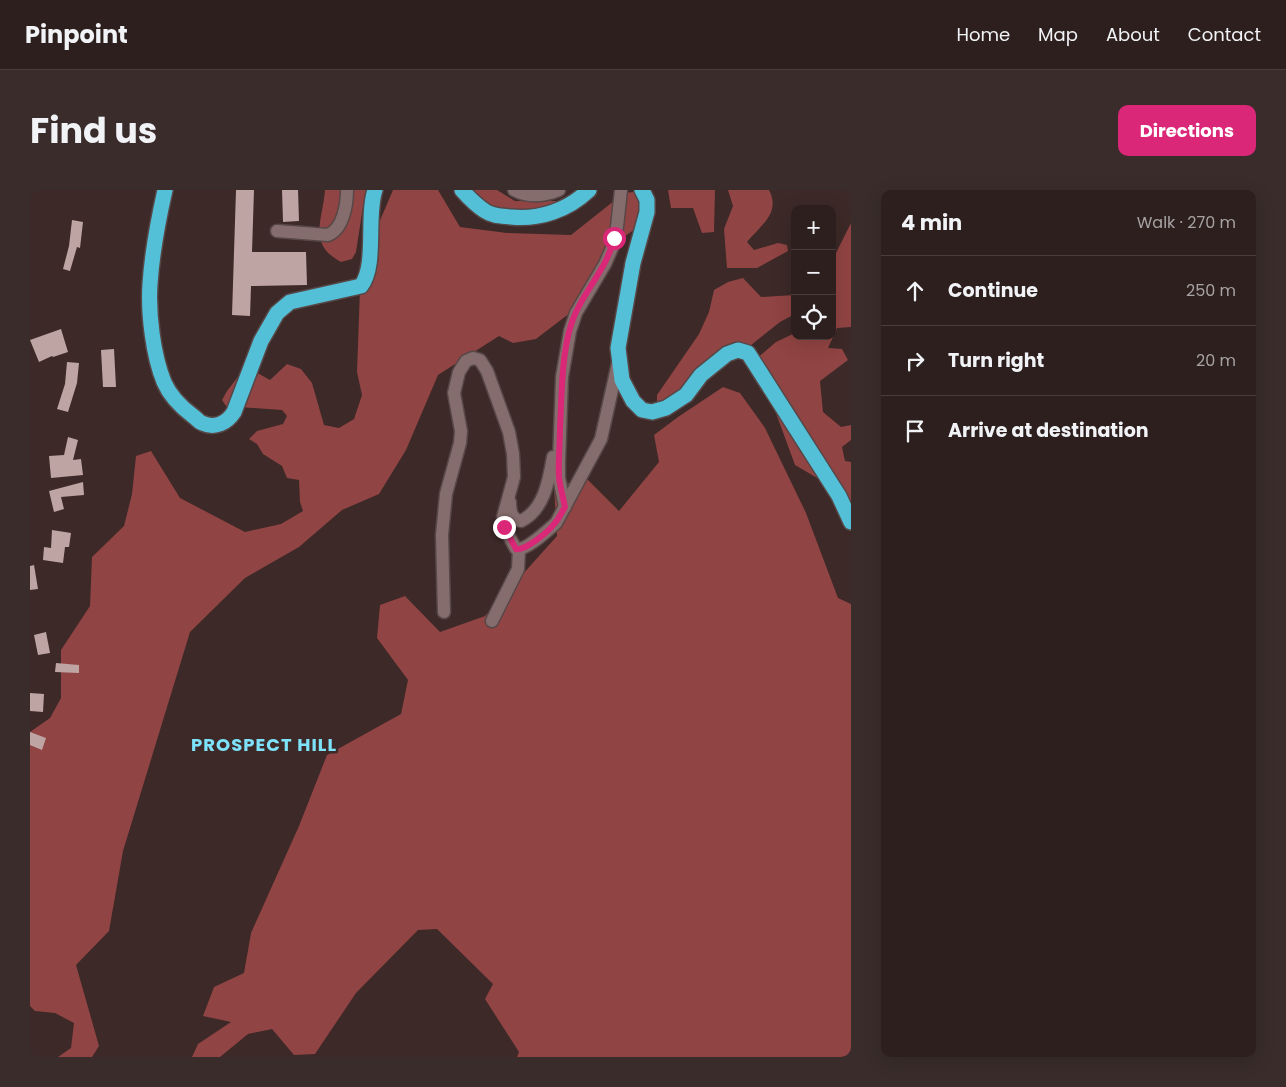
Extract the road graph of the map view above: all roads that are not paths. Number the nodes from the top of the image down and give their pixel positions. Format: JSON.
{"nodes":[{"id":1,"x":165,"y":190,"type":"edge"},
{"id":2,"x":347,"y":190,"type":"edge"},
{"id":3,"x":376,"y":190,"type":"edge"},
{"id":4,"x":462,"y":190,"type":"edge"},
{"id":5,"x":514,"y":190,"type":"edge"},
{"id":6,"x":559,"y":190,"type":"edge"},
{"id":7,"x":589,"y":190,"type":"edge"},
{"id":8,"x":621,"y":190,"type":"edge"},
{"id":9,"x":647,"y":193,"type":"edge"},
{"id":10,"x":277,"y":231,"type":"dead end"},
{"id":11,"x":619,"y":358,"type":"junction"},
{"id":12,"x":560,"y":422,"type":"junction"},
{"id":13,"x":510,"y":491,"type":"junction"},
{"id":14,"x":565,"y":507,"type":"junction"},
{"id":15,"x":851,"y":522,"type":"edge"},
{"id":16,"x":519,"y":550,"type":"junction"},
{"id":17,"x":444,"y":612,"type":"dead end"},
{"id":18,"x":492,"y":621,"type":"dead end"}],
"edges":[{"from":1,"to":3,"type":"highway"},
{"from":2,"to":10,"type":"street"},
{"from":4,"to":7,"type":"highway"},
{"from":5,"to":6,"type":"street"},
{"from":8,"to":12,"type":"street"},
{"from":9,"to":11,"type":"highway"},
{"from":11,"to":14,"type":"street"},
{"from":11,"to":15,"type":"highway"},
{"from":12,"to":13,"type":"street"},
{"from":12,"to":14,"type":"street"},
{"from":13,"to":16,"type":"street"},
{"from":13,"to":17,"type":"street"},
{"from":14,"to":16,"type":"street"},
{"from":16,"to":18,"type":"street"}]}
